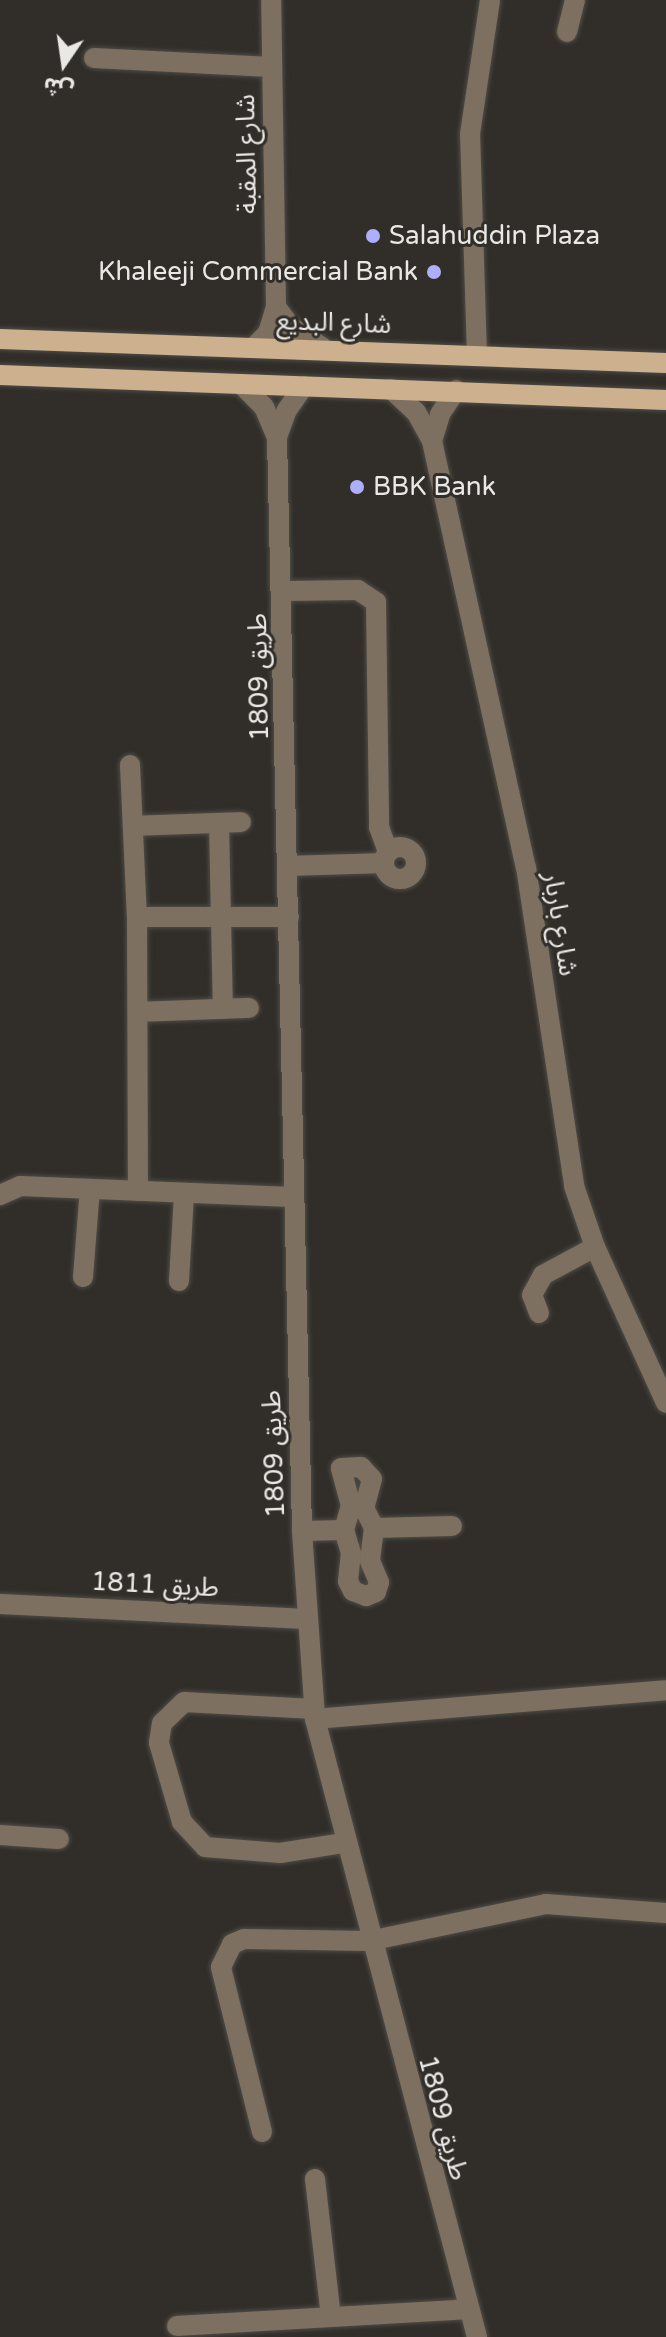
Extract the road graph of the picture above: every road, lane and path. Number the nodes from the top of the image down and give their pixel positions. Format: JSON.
{"nodes":[{"id":1,"x":271,"y":0,"type":"edge"},
{"id":2,"x":490,"y":0,"type":"edge"},
{"id":3,"x":575,"y":0,"type":"edge"},
{"id":4,"x":567,"y":32,"type":"dead end"},
{"id":5,"x":94,"y":58,"type":"dead end"},
{"id":6,"x":271,"y":67,"type":"junction"},
{"id":7,"x":276,"y":307,"type":"junction"},
{"id":8,"x":0,"y":339,"type":"edge"},
{"id":9,"x":123,"y":344,"type":"junction"},
{"id":10,"x":254,"y":347,"type":"junction"},
{"id":11,"x":323,"y":348,"type":"junction"},
{"id":12,"x":477,"y":355,"type":"junction"},
{"id":13,"x":666,"y":363,"type":"edge"},
{"id":14,"x":0,"y":375,"type":"edge"},
{"id":15,"x":122,"y":380,"type":"junction"},
{"id":16,"x":241,"y":384,"type":"junction"},
{"id":17,"x":304,"y":386,"type":"junction"},
{"id":18,"x":391,"y":389,"type":"junction"},
{"id":19,"x":456,"y":390,"type":"junction"},
{"id":20,"x":666,"y":400,"type":"edge"},
{"id":21,"x":277,"y":437,"type":"junction"},
{"id":22,"x":432,"y":441,"type":"junction"},
{"id":23,"x":283,"y":591,"type":"junction"},
{"id":24,"x":130,"y":765,"type":"dead end"},
{"id":25,"x":241,"y":822,"type":"dead end"},
{"id":26,"x":219,"y":823,"type":"junction"},
{"id":27,"x":133,"y":826,"type":"junction"},
{"id":28,"x":288,"y":866,"type":"junction"},
{"id":29,"x":137,"y":917,"type":"junction"},
{"id":30,"x":221,"y":917,"type":"junction"},
{"id":31,"x":289,"y":917,"type":"junction"},
{"id":32,"x":249,"y":1008,"type":"dead end"},
{"id":33,"x":223,"y":1009,"type":"junction"},
{"id":34,"x":139,"y":1012,"type":"junction"},
{"id":35,"x":90,"y":1189,"type":"junction"},
{"id":36,"x":138,"y":1191,"type":"junction"},
{"id":37,"x":184,"y":1193,"type":"junction"},
{"id":38,"x":0,"y":1195,"type":"edge"},
{"id":39,"x":292,"y":1197,"type":"junction"},
{"id":40,"x":595,"y":1247,"type":"junction"},
{"id":41,"x":83,"y":1277,"type":"dead end"},
{"id":42,"x":179,"y":1281,"type":"dead end"},
{"id":43,"x":539,"y":1313,"type":"dead end"},
{"id":44,"x":666,"y":1403,"type":"edge"},
{"id":45,"x":341,"y":1468,"type":"junction"},
{"id":46,"x":320,"y":1469,"type":"dead end"},
{"id":47,"x":358,"y":1505,"type":"junction"},
{"id":48,"x":452,"y":1526,"type":"dead end"},
{"id":49,"x":374,"y":1528,"type":"junction"},
{"id":50,"x":344,"y":1530,"type":"junction"},
{"id":51,"x":302,"y":1531,"type":"junction"},
{"id":52,"x":0,"y":1604,"type":"edge"},
{"id":53,"x":307,"y":1619,"type":"junction"},
{"id":54,"x":665,"y":1690,"type":"edge"},
{"id":55,"x":315,"y":1714,"type":"junction"},
{"id":56,"x":0,"y":1835,"type":"edge"},
{"id":57,"x":59,"y":1839,"type":"dead end"},
{"id":58,"x":344,"y":1843,"type":"junction"},
{"id":59,"x":666,"y":1913,"type":"edge"},
{"id":60,"x":369,"y":1941,"type":"junction"},
{"id":61,"x":262,"y":2132,"type":"dead end"},
{"id":62,"x":315,"y":2179,"type":"dead end"},
{"id":63,"x":469,"y":2309,"type":"junction"},
{"id":64,"x":331,"y":2317,"type":"junction"},
{"id":65,"x":177,"y":2326,"type":"dead end"},
{"id":66,"x":477,"y":2337,"type":"edge"}],
"edges":[{"from":1,"to":6,"type":"street","name":"شارع المقبة"},
{"from":2,"to":12,"type":"street"},
{"from":3,"to":4,"type":"street"},
{"from":5,"to":6,"type":"street"},
{"from":6,"to":7,"type":"street","name":"شارع المقبة"},
{"from":7,"to":10,"type":"street","name":"شارع المقبة"},
{"from":7,"to":11,"type":"street"},
{"from":8,"to":9,"type":"main road","name":"شارع البديع"},
{"from":9,"to":10,"type":"main road","name":"شارع البديع"},
{"from":9,"to":15,"type":"main road"},
{"from":10,"to":11,"type":"main road","name":"شارع البديع"},
{"from":11,"to":12,"type":"main road","name":"شارع البديع"},
{"from":12,"to":13,"type":"main road","name":"شارع البديع"},
{"from":14,"to":15,"type":"main road"},
{"from":15,"to":16,"type":"main road"},
{"from":16,"to":17,"type":"main road"},
{"from":16,"to":21,"type":"street","name":"طريق 1809"},
{"from":17,"to":18,"type":"main road"},
{"from":17,"to":21,"type":"street","name":"طريق 1809"},
{"from":18,"to":19,"type":"main road"},
{"from":18,"to":22,"type":"street","name":"شارع باربار"},
{"from":19,"to":20,"type":"main road"},
{"from":19,"to":22,"type":"street"},
{"from":21,"to":23,"type":"street","name":"طريق 1809"},
{"from":22,"to":40,"type":"street","name":"شارع باربار"},
{"from":23,"to":28,"type":"street","name":"طريق 1809"},
{"from":23,"to":28,"type":"street"},
{"from":24,"to":27,"type":"street"},
{"from":25,"to":26,"type":"street"},
{"from":26,"to":27,"type":"street"},
{"from":26,"to":30,"type":"street"},
{"from":27,"to":29,"type":"street"},
{"from":28,"to":31,"type":"street","name":"طريق 1809"},
{"from":29,"to":30,"type":"street"},
{"from":29,"to":34,"type":"street"},
{"from":30,"to":31,"type":"street"},
{"from":30,"to":33,"type":"street"},
{"from":31,"to":39,"type":"street","name":"طريق 1809"},
{"from":32,"to":33,"type":"street"},
{"from":33,"to":34,"type":"street"},
{"from":34,"to":36,"type":"street"},
{"from":35,"to":36,"type":"street"},
{"from":35,"to":38,"type":"street"},
{"from":35,"to":41,"type":"street"},
{"from":36,"to":37,"type":"street"},
{"from":37,"to":39,"type":"street"},
{"from":37,"to":42,"type":"street"},
{"from":39,"to":51,"type":"street","name":"طريق 1809"},
{"from":40,"to":43,"type":"street"},
{"from":40,"to":44,"type":"street","name":"شارع باربار"},
{"from":45,"to":46,"type":"street"},
{"from":45,"to":47,"type":"street"},
{"from":45,"to":47,"type":"street"},
{"from":47,"to":49,"type":"street"},
{"from":47,"to":50,"type":"street"},
{"from":48,"to":49,"type":"street"},
{"from":49,"to":50,"type":"street"},
{"from":50,"to":51,"type":"street"},
{"from":51,"to":53,"type":"street","name":"طريق 1809"},
{"from":52,"to":53,"type":"street","name":"طريق 1811"},
{"from":53,"to":55,"type":"street","name":"طريق 1809"},
{"from":54,"to":55,"type":"street"},
{"from":55,"to":58,"type":"street","name":"طريق 1809"},
{"from":55,"to":58,"type":"street"},
{"from":56,"to":57,"type":"street"},
{"from":58,"to":60,"type":"street","name":"طريق 1809"},
{"from":59,"to":60,"type":"street"},
{"from":60,"to":61,"type":"street"},
{"from":60,"to":63,"type":"street","name":"طريق 1809"},
{"from":62,"to":64,"type":"street"},
{"from":63,"to":64,"type":"street"},
{"from":63,"to":66,"type":"street","name":"طريق 1809"},
{"from":64,"to":65,"type":"street"}]}
